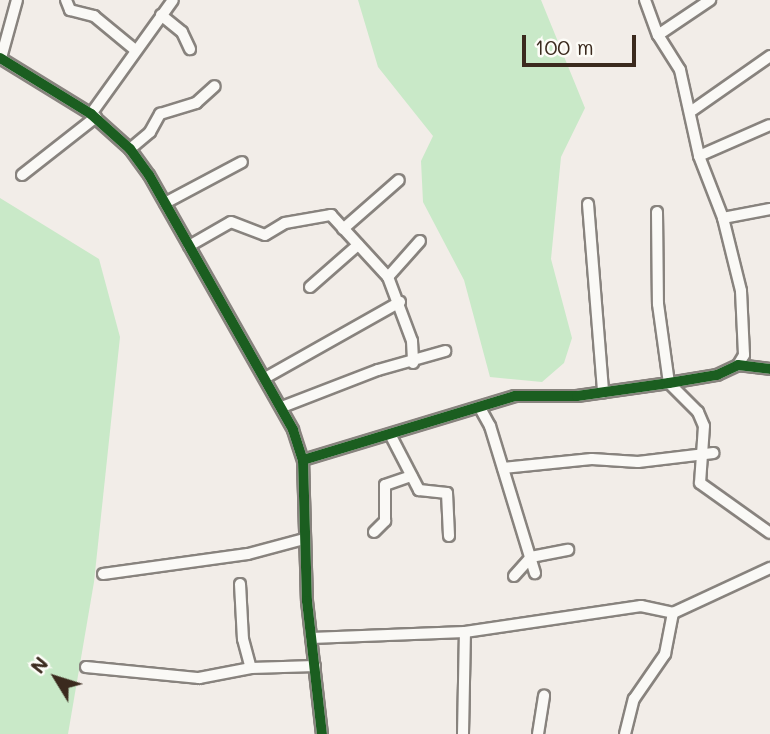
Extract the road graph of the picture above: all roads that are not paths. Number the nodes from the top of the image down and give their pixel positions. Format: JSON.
{"nodes":[{"id":1,"x":17,"y":0,"type":"edge"},
{"id":2,"x":66,"y":0,"type":"edge"},
{"id":3,"x":173,"y":0,"type":"edge"},
{"id":4,"x":645,"y":0,"type":"edge"},
{"id":5,"x":710,"y":0,"type":"edge"},
{"id":6,"x":161,"y":15,"type":"junction"},
{"id":7,"x":658,"y":35,"type":"junction"},
{"id":8,"x":134,"y":49,"type":"junction"},
{"id":9,"x":190,"y":49,"type":"dead end"},
{"id":10,"x":770,"y":56,"type":"edge"},
{"id":11,"x":1,"y":58,"type":"edge"},
{"id":12,"x":215,"y":86,"type":"dead end"},
{"id":13,"x":693,"y":110,"type":"junction"},
{"id":14,"x":94,"y":116,"type":"junction"},
{"id":15,"x":770,"y":125,"type":"edge"},
{"id":16,"x":130,"y":149,"type":"junction"},
{"id":17,"x":699,"y":156,"type":"junction"},
{"id":18,"x":242,"y":162,"type":"dead end"},
{"id":19,"x":22,"y":175,"type":"dead end"},
{"id":20,"x":399,"y":180,"type":"dead end"},
{"id":21,"x":165,"y":203,"type":"junction"},
{"id":22,"x":588,"y":204,"type":"dead end"},
{"id":23,"x":770,"y":209,"type":"edge"},
{"id":24,"x":657,"y":212,"type":"dead end"},
{"id":25,"x":723,"y":218,"type":"junction"},
{"id":26,"x":343,"y":229,"type":"junction"},
{"id":27,"x":420,"y":241,"type":"dead end"},
{"id":28,"x":358,"y":245,"type":"junction"},
{"id":29,"x":189,"y":246,"type":"junction"},
{"id":30,"x":388,"y":277,"type":"junction"},
{"id":31,"x":310,"y":287,"type":"dead end"},
{"id":32,"x":400,"y":302,"type":"junction"},
{"id":33,"x":445,"y":351,"type":"dead end"},
{"id":34,"x":412,"y":363,"type":"junction"},
{"id":35,"x":738,"y":365,"type":"junction"},
{"id":36,"x":770,"y":369,"type":"edge"},
{"id":37,"x":265,"y":379,"type":"junction"},
{"id":38,"x":669,"y":383,"type":"junction"},
{"id":39,"x":603,"y":392,"type":"junction"},
{"id":40,"x":282,"y":407,"type":"junction"},
{"id":41,"x":480,"y":408,"type":"junction"},
{"id":42,"x":391,"y":436,"type":"junction"},
{"id":43,"x":708,"y":454,"type":"junction"},
{"id":44,"x":303,"y":460,"type":"junction"},
{"id":45,"x":503,"y":468,"type":"junction"},
{"id":46,"x":411,"y":476,"type":"junction"},
{"id":47,"x":374,"y":532,"type":"dead end"},
{"id":48,"x":770,"y":533,"type":"edge"},
{"id":49,"x":449,"y":536,"type":"dead end"},
{"id":50,"x":304,"y":539,"type":"junction"},
{"id":51,"x":568,"y":550,"type":"dead end"},
{"id":52,"x":531,"y":557,"type":"junction"},
{"id":53,"x":770,"y":568,"type":"edge"},
{"id":54,"x":103,"y":573,"type":"dead end"},
{"id":55,"x":535,"y":573,"type":"dead end"},
{"id":56,"x":514,"y":576,"type":"dead end"},
{"id":57,"x":240,"y":584,"type":"dead end"},
{"id":58,"x":673,"y":613,"type":"junction"},
{"id":59,"x":466,"y":632,"type":"junction"},
{"id":60,"x":311,"y":638,"type":"junction"},
{"id":61,"x":315,"y":666,"type":"junction"},
{"id":62,"x":86,"y":667,"type":"dead end"},
{"id":63,"x":251,"y":668,"type":"junction"},
{"id":64,"x":544,"y":695,"type":"dead end"},
{"id":65,"x":322,"y":734,"type":"edge"},
{"id":66,"x":463,"y":734,"type":"edge"},
{"id":67,"x":538,"y":734,"type":"edge"},
{"id":68,"x":625,"y":734,"type":"edge"}],
"edges":[{"from":1,"to":11,"type":"street"},
{"from":2,"to":8,"type":"street"},
{"from":3,"to":6,"type":"street"},
{"from":4,"to":7,"type":"street"},
{"from":5,"to":7,"type":"street"},
{"from":6,"to":8,"type":"street"},
{"from":6,"to":9,"type":"street"},
{"from":7,"to":13,"type":"street"},
{"from":8,"to":14,"type":"street"},
{"from":10,"to":13,"type":"street"},
{"from":11,"to":14,"type":"street"},
{"from":12,"to":16,"type":"street"},
{"from":13,"to":17,"type":"street"},
{"from":14,"to":16,"type":"street"},
{"from":14,"to":19,"type":"street"},
{"from":15,"to":17,"type":"street"},
{"from":16,"to":21,"type":"street"},
{"from":17,"to":25,"type":"street"},
{"from":18,"to":21,"type":"street"},
{"from":20,"to":26,"type":"street"},
{"from":21,"to":29,"type":"street"},
{"from":22,"to":39,"type":"street"},
{"from":23,"to":25,"type":"street"},
{"from":24,"to":38,"type":"street"},
{"from":25,"to":35,"type":"street"},
{"from":26,"to":28,"type":"street"},
{"from":26,"to":29,"type":"street"},
{"from":27,"to":30,"type":"street"},
{"from":28,"to":30,"type":"street"},
{"from":28,"to":31,"type":"street"},
{"from":29,"to":37,"type":"street"},
{"from":30,"to":32,"type":"street"},
{"from":32,"to":34,"type":"street"},
{"from":32,"to":37,"type":"street"},
{"from":33,"to":34,"type":"street"},
{"from":34,"to":40,"type":"street"},
{"from":35,"to":36,"type":"street"},
{"from":35,"to":38,"type":"street"},
{"from":37,"to":40,"type":"street"},
{"from":38,"to":39,"type":"street"},
{"from":38,"to":43,"type":"street"},
{"from":39,"to":41,"type":"street"},
{"from":40,"to":44,"type":"street"},
{"from":41,"to":42,"type":"street"},
{"from":41,"to":45,"type":"street"},
{"from":42,"to":44,"type":"street"},
{"from":42,"to":46,"type":"street"},
{"from":43,"to":45,"type":"street"},
{"from":43,"to":48,"type":"street"},
{"from":44,"to":50,"type":"street"},
{"from":45,"to":52,"type":"street"},
{"from":46,"to":47,"type":"street"},
{"from":46,"to":49,"type":"street"},
{"from":50,"to":54,"type":"street"},
{"from":50,"to":60,"type":"street"},
{"from":51,"to":52,"type":"street"},
{"from":52,"to":55,"type":"street"},
{"from":52,"to":56,"type":"street"},
{"from":53,"to":58,"type":"street"},
{"from":57,"to":63,"type":"street"},
{"from":58,"to":59,"type":"street"},
{"from":58,"to":68,"type":"street"},
{"from":59,"to":60,"type":"street"},
{"from":59,"to":66,"type":"street"},
{"from":60,"to":61,"type":"street"},
{"from":61,"to":63,"type":"street"},
{"from":61,"to":65,"type":"street"},
{"from":62,"to":63,"type":"street"},
{"from":64,"to":67,"type":"street"}]}
